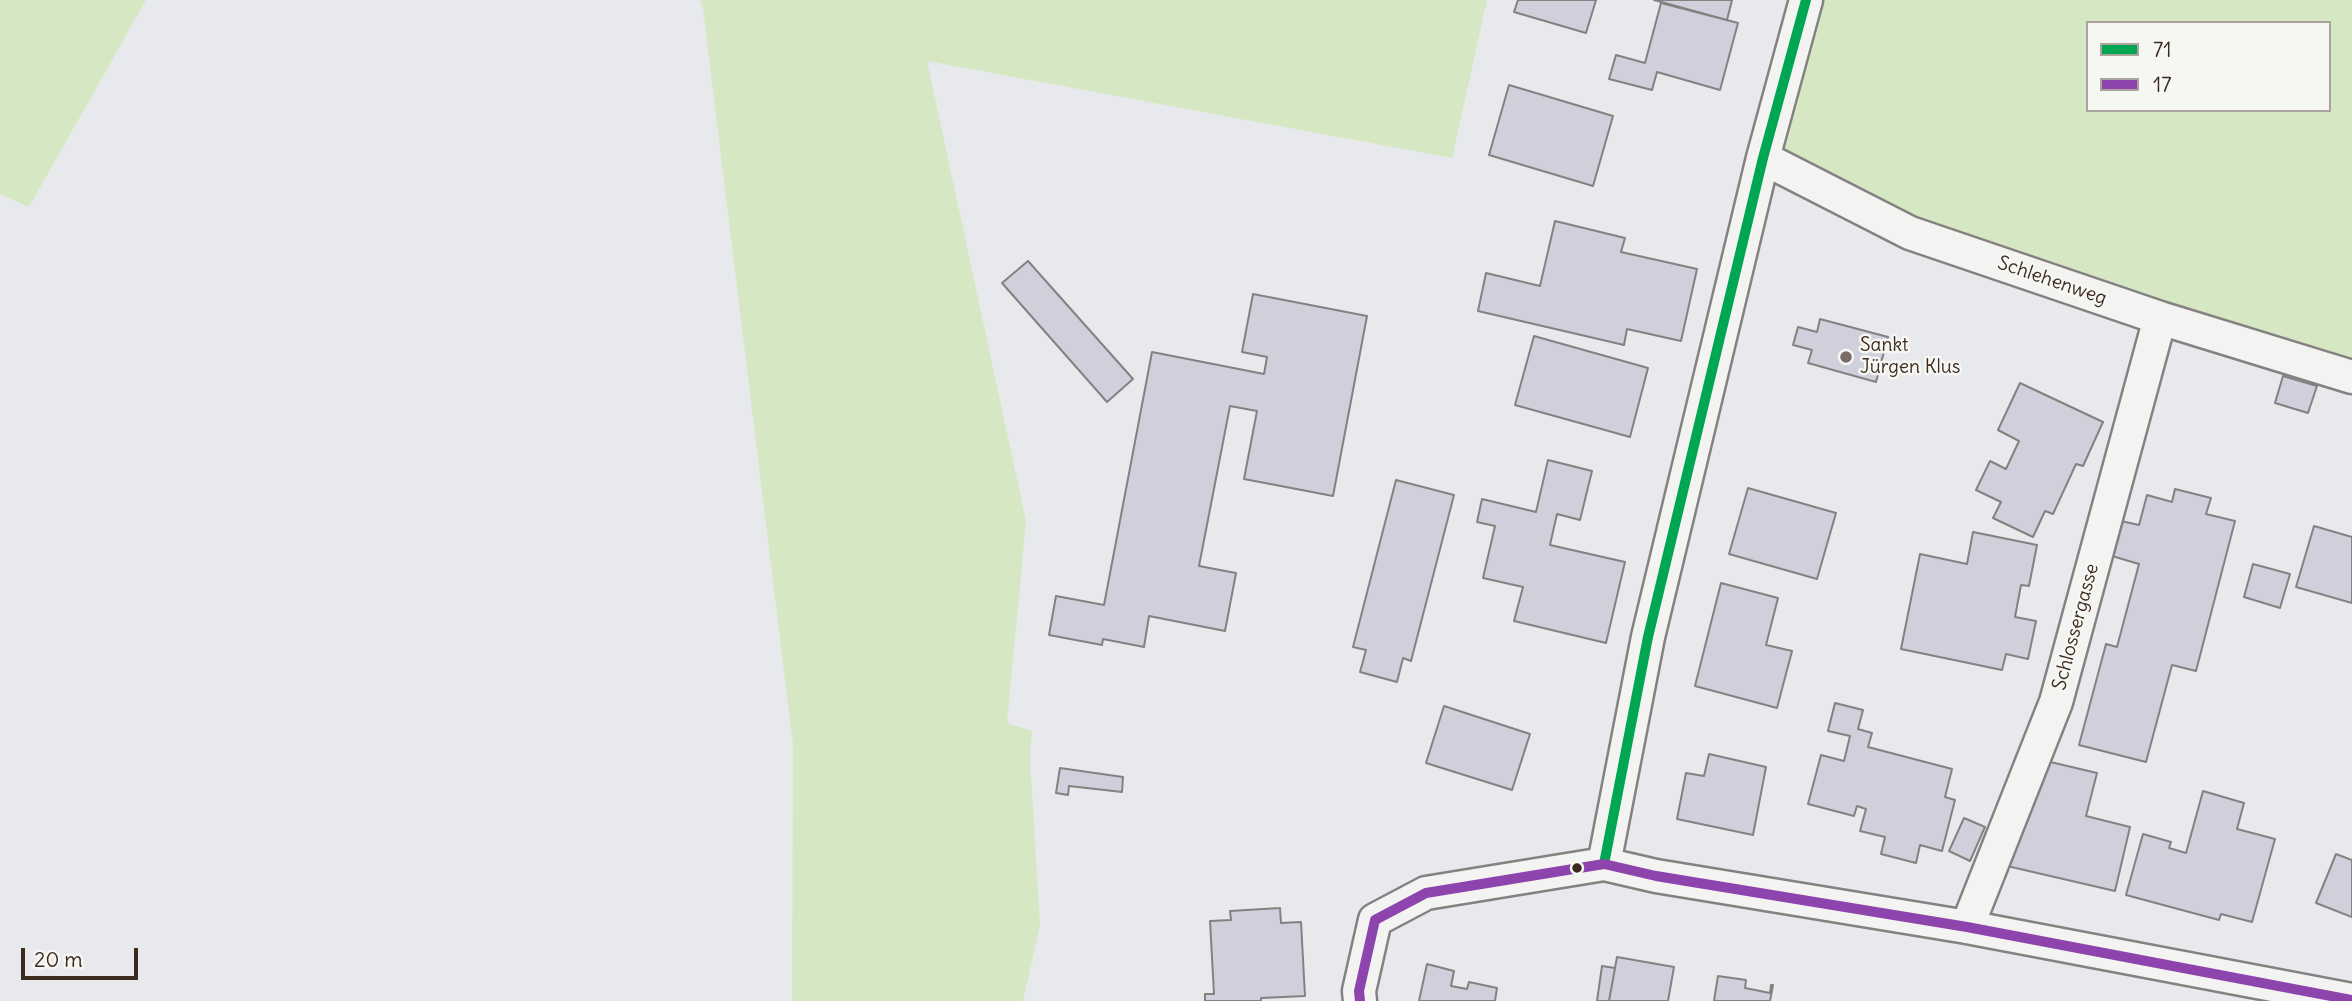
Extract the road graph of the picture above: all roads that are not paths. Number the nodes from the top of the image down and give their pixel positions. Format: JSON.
{"nodes":[{"id":1,"x":1806,"y":0,"type":"edge"},
{"id":2,"x":1763,"y":158,"type":"junction"},
{"id":3,"x":2160,"y":318,"type":"junction"},
{"id":4,"x":2352,"y":377,"type":"edge"},
{"id":5,"x":1604,"y":864,"type":"junction"},
{"id":6,"x":1967,"y":927,"type":"junction"},
{"id":7,"x":2352,"y":1000,"type":"edge"},
{"id":8,"x":1360,"y":1001,"type":"edge"}],
"edges":[{"from":1,"to":2,"type":"street"},
{"from":2,"to":3,"type":"street","name":"Schlehenweg"},
{"from":2,"to":5,"type":"street"},
{"from":3,"to":4,"type":"street","name":"Schlehenweg"},
{"from":3,"to":6,"type":"street","name":"Schlossergasse"},
{"from":5,"to":6,"type":"street"},
{"from":5,"to":8,"type":"street"},
{"from":6,"to":7,"type":"street"}]}
